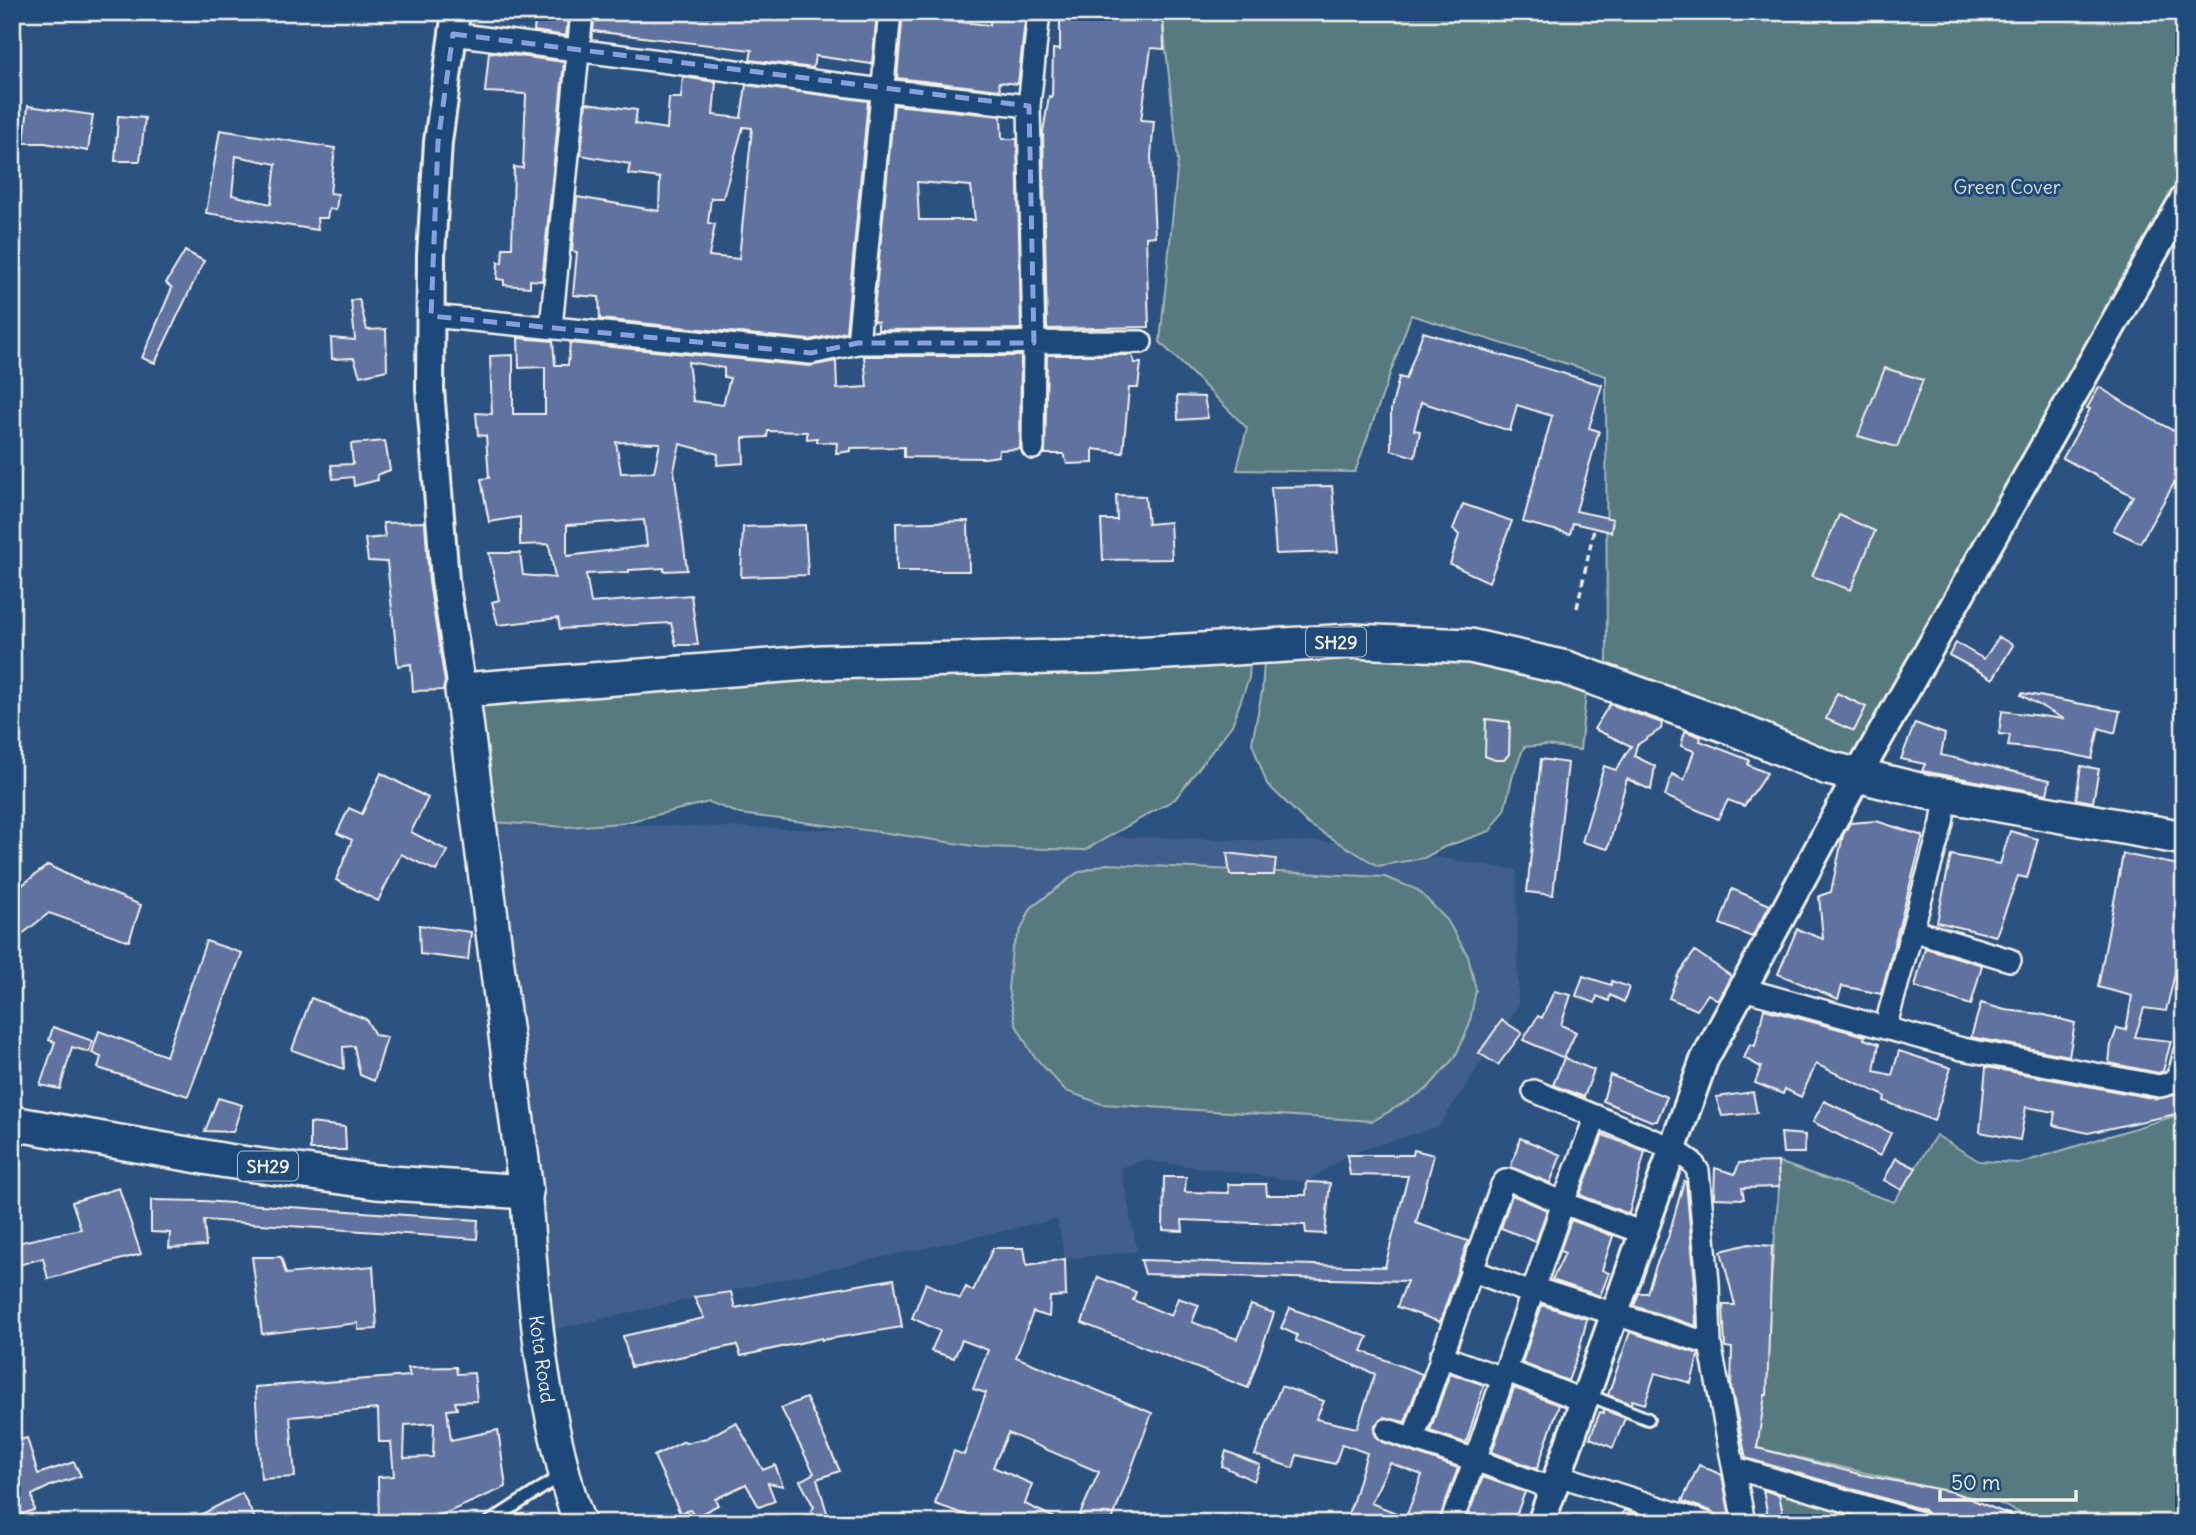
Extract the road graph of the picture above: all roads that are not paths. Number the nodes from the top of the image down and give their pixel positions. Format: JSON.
{"nodes":[{"id":1,"x":582,"y":12,"type":"edge"},
{"id":2,"x":890,"y":12,"type":"edge"},
{"id":3,"x":1039,"y":12,"type":"edge"},
{"id":4,"x":455,"y":23,"type":"edge"},
{"id":5,"x":578,"y":50,"type":"junction"},
{"id":6,"x":882,"y":90,"type":"junction"},
{"id":7,"x":1028,"y":106,"type":"junction"},
{"id":8,"x":2184,"y":200,"type":"edge"},
{"id":9,"x":431,"y":316,"type":"junction"},
{"id":10,"x":551,"y":327,"type":"junction"},
{"id":11,"x":1140,"y":342,"type":"dead end"},
{"id":12,"x":858,"y":343,"type":"junction"},
{"id":13,"x":1034,"y":343,"type":"junction"},
{"id":14,"x":1033,"y":448,"type":"dead end"},
{"id":15,"x":462,"y":690,"type":"junction"},
{"id":16,"x":1858,"y":775,"type":"junction"},
{"id":17,"x":1946,"y":795,"type":"junction"},
{"id":18,"x":2184,"y":838,"type":"edge"},
{"id":19,"x":1912,"y":930,"type":"junction"},
{"id":20,"x":2010,"y":960,"type":"dead end"},
{"id":21,"x":1743,"y":989,"type":"junction"},
{"id":22,"x":1885,"y":1028,"type":"junction"},
{"id":23,"x":2184,"y":1054,"type":"edge"},
{"id":24,"x":1534,"y":1091,"type":"dead end"},
{"id":25,"x":1596,"y":1116,"type":"junction"},
{"id":26,"x":12,"y":1123,"type":"edge"},
{"id":27,"x":1672,"y":1148,"type":"junction"},
{"id":28,"x":526,"y":1192,"type":"junction"},
{"id":29,"x":1563,"y":1203,"type":"junction"},
{"id":30,"x":1643,"y":1233,"type":"junction"},
{"id":31,"x":1471,"y":1270,"type":"junction"},
{"id":32,"x":1532,"y":1291,"type":"junction"},
{"id":33,"x":1615,"y":1313,"type":"junction"},
{"id":34,"x":1710,"y":1344,"type":"junction"},
{"id":35,"x":1441,"y":1356,"type":"junction"},
{"id":36,"x":1504,"y":1374,"type":"junction"},
{"id":37,"x":1585,"y":1398,"type":"junction"},
{"id":38,"x":1648,"y":1419,"type":"dead end"},
{"id":39,"x":1387,"y":1430,"type":"dead end"},
{"id":40,"x":1413,"y":1439,"type":"junction"},
{"id":41,"x":1475,"y":1460,"type":"junction"},
{"id":42,"x":1735,"y":1468,"type":"junction"},
{"id":43,"x":564,"y":1473,"type":"junction"},
{"id":44,"x":1556,"y":1482,"type":"junction"},
{"id":45,"x":488,"y":1523,"type":"edge"},
{"id":46,"x":580,"y":1523,"type":"edge"},
{"id":47,"x":1451,"y":1523,"type":"edge"},
{"id":48,"x":1541,"y":1523,"type":"edge"},
{"id":49,"x":1706,"y":1523,"type":"edge"},
{"id":50,"x":1744,"y":1523,"type":"edge"},
{"id":51,"x":1920,"y":1523,"type":"edge"}],
"edges":[{"from":1,"to":5,"type":"street"},
{"from":2,"to":6,"type":"street"},
{"from":3,"to":7,"type":"street"},
{"from":4,"to":5,"type":"street"},
{"from":4,"to":9,"type":"street"},
{"from":5,"to":6,"type":"street"},
{"from":5,"to":10,"type":"street"},
{"from":6,"to":7,"type":"street"},
{"from":6,"to":12,"type":"street"},
{"from":7,"to":13,"type":"street"},
{"from":8,"to":16,"type":"street"},
{"from":9,"to":10,"type":"street"},
{"from":9,"to":15,"type":"street"},
{"from":10,"to":12,"type":"street"},
{"from":11,"to":13,"type":"street"},
{"from":12,"to":13,"type":"street"},
{"from":13,"to":14,"type":"street"},
{"from":15,"to":16,"type":"main road","number":"SH29"},
{"from":15,"to":28,"type":"main road"},
{"from":16,"to":17,"type":"main road","number":"SH29"},
{"from":16,"to":21,"type":"street"},
{"from":17,"to":18,"type":"main road","number":"SH29"},
{"from":17,"to":19,"type":"street"},
{"from":19,"to":20,"type":"street"},
{"from":19,"to":22,"type":"street"},
{"from":21,"to":22,"type":"street"},
{"from":21,"to":27,"type":"street"},
{"from":22,"to":23,"type":"street"},
{"from":24,"to":25,"type":"street"},
{"from":25,"to":27,"type":"street"},
{"from":25,"to":29,"type":"street"},
{"from":26,"to":28,"type":"main road","number":"SH29"},
{"from":27,"to":30,"type":"street"},
{"from":27,"to":34,"type":"street"},
{"from":28,"to":43,"type":"main road","name":"Kota Road"},
{"from":29,"to":30,"type":"street"},
{"from":29,"to":31,"type":"street"},
{"from":29,"to":32,"type":"street"},
{"from":30,"to":33,"type":"street"},
{"from":31,"to":32,"type":"street"},
{"from":31,"to":35,"type":"street"},
{"from":32,"to":33,"type":"street"},
{"from":32,"to":36,"type":"street"},
{"from":33,"to":34,"type":"street"},
{"from":33,"to":37,"type":"street"},
{"from":34,"to":42,"type":"street"},
{"from":35,"to":36,"type":"street"},
{"from":35,"to":40,"type":"street"},
{"from":36,"to":37,"type":"street"},
{"from":36,"to":41,"type":"street"},
{"from":37,"to":38,"type":"lane"},
{"from":37,"to":44,"type":"street"},
{"from":39,"to":40,"type":"street"},
{"from":40,"to":41,"type":"street"},
{"from":41,"to":44,"type":"street"},
{"from":41,"to":47,"type":"street"},
{"from":42,"to":50,"type":"street"},
{"from":42,"to":51,"type":"street"},
{"from":43,"to":45,"type":"lane"},
{"from":43,"to":46,"type":"main road","name":"Kota Road"},
{"from":44,"to":48,"type":"street"},
{"from":44,"to":49,"type":"street"}]}
